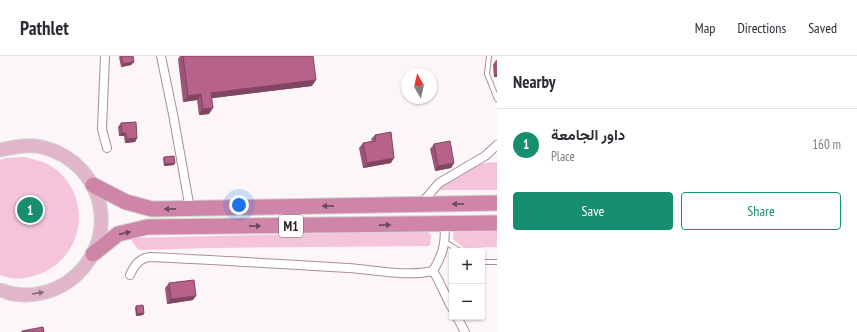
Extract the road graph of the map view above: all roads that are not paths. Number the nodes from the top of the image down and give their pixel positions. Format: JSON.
{"nodes":[{"id":1,"x":105,"y":56,"type":"edge"},
{"id":2,"x":161,"y":56,"type":"edge"},
{"id":3,"x":489,"y":56,"type":"edge"},
{"id":4,"x":497,"y":99,"type":"edge"},
{"id":5,"x":497,"y":145,"type":"edge"},
{"id":6,"x":107,"y":148,"type":"dead end"},
{"id":7,"x":0,"y":150,"type":"edge"},
{"id":8,"x":93,"y":185,"type":"junction"},
{"id":9,"x":497,"y":203,"type":"edge"},
{"id":10,"x":420,"y":204,"type":"junction"},
{"id":11,"x":190,"y":209,"type":"junction"},
{"id":12,"x":497,"y":223,"type":"edge"},
{"id":13,"x":445,"y":224,"type":"junction"},
{"id":14,"x":445,"y":242,"type":"junction"},
{"id":15,"x":455,"y":248,"type":"edge"},
{"id":16,"x":94,"y":254,"type":"junction"},
{"id":17,"x":485,"y":262,"type":"edge"},
{"id":18,"x":497,"y":262,"type":"edge"},
{"id":19,"x":433,"y":271,"type":"junction"},
{"id":20,"x":130,"y":275,"type":"dead end"},
{"id":21,"x":0,"y":290,"type":"edge"},
{"id":22,"x":449,"y":303,"type":"edge"},
{"id":23,"x":459,"y":320,"type":"edge"},
{"id":24,"x":465,"y":332,"type":"edge"}],
"edges":[{"from":1,"to":6,"type":"street"},
{"from":2,"to":11,"type":"street"},
{"from":3,"to":4,"type":"lane"},
{"from":5,"to":10,"type":"street"},
{"from":7,"to":8,"type":"main road"},
{"from":11,"to":8,"type":"highway","number":"M1","one_way":true},
{"from":8,"to":16,"type":"main road"},
{"from":9,"to":10,"type":"highway","number":"M1","one_way":true},
{"from":10,"to":11,"type":"highway","number":"M1","one_way":true},
{"from":12,"to":13,"type":"highway","number":"M1"},
{"from":13,"to":14,"type":"street"},
{"from":16,"to":13,"type":"highway","number":"M1","one_way":true},
{"from":14,"to":15,"type":"lane"},
{"from":14,"to":19,"type":"street"},
{"from":21,"to":16,"type":"main road","one_way":true},
{"from":17,"to":18,"type":"lane"},
{"from":19,"to":20,"type":"street"},
{"from":19,"to":22,"type":"street"},
{"from":23,"to":24,"type":"street"}]}
